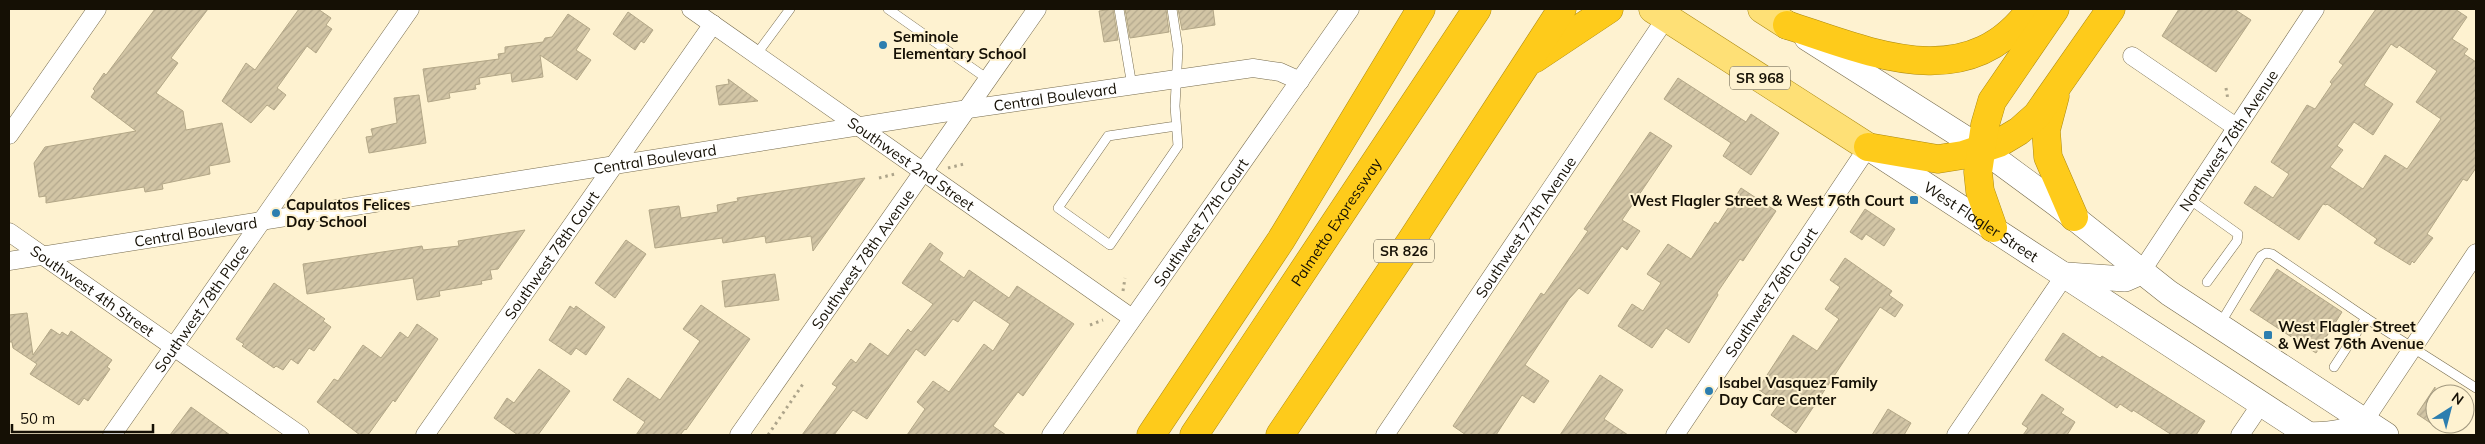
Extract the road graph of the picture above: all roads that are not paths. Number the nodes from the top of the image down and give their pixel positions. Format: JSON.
{"nodes":[{"id":1,"x":97,"y":9,"type":"edge"},
{"id":2,"x":410,"y":9,"type":"edge"},
{"id":3,"x":691,"y":9,"type":"edge"},
{"id":4,"x":790,"y":9,"type":"edge"},
{"id":5,"x":888,"y":9,"type":"edge"},
{"id":6,"x":1037,"y":9,"type":"edge"},
{"id":7,"x":1119,"y":9,"type":"edge"},
{"id":8,"x":1172,"y":9,"type":"edge"},
{"id":9,"x":1350,"y":9,"type":"edge"},
{"id":10,"x":1421,"y":9,"type":"edge"},
{"id":11,"x":1477,"y":9,"type":"edge"},
{"id":12,"x":1562,"y":9,"type":"edge"},
{"id":13,"x":1762,"y":9,"type":"edge"},
{"id":14,"x":2031,"y":9,"type":"edge"},
{"id":15,"x":2055,"y":9,"type":"edge"},
{"id":16,"x":2111,"y":9,"type":"edge"},
{"id":17,"x":2315,"y":9,"type":"edge"},
{"id":18,"x":1603,"y":13,"type":"edge"},
{"id":19,"x":1659,"y":13,"type":"edge"},
{"id":20,"x":713,"y":24,"type":"junction"},
{"id":21,"x":1787,"y":25,"type":"junction"},
{"id":22,"x":756,"y":55,"type":"junction"},
{"id":23,"x":2132,"y":56,"type":"dead end"},
{"id":24,"x":1524,"y":65,"type":"junction"},
{"id":25,"x":1178,"y":79,"type":"junction"},
{"id":26,"x":988,"y":80,"type":"junction"},
{"id":27,"x":1300,"y":81,"type":"junction"},
{"id":28,"x":1132,"y":86,"type":"junction"},
{"id":29,"x":2057,"y":87,"type":"junction"},
{"id":30,"x":968,"y":109,"type":"junction"},
{"id":31,"x":1176,"y":126,"type":"junction"},
{"id":32,"x":858,"y":127,"type":"junction"},
{"id":33,"x":2236,"y":127,"type":"junction"},
{"id":34,"x":9,"y":135,"type":"edge"},
{"id":35,"x":1868,"y":147,"type":"junction"},
{"id":36,"x":1982,"y":149,"type":"junction"},
{"id":37,"x":613,"y":166,"type":"junction"},
{"id":38,"x":923,"y":172,"type":"junction"},
{"id":39,"x":2189,"y":200,"type":"junction"},
{"id":40,"x":2074,"y":218,"type":"junction"},
{"id":41,"x":262,"y":220,"type":"junction"},
{"id":42,"x":1993,"y":228,"type":"junction"},
{"id":43,"x":9,"y":232,"type":"edge"},
{"id":44,"x":2476,"y":253,"type":"edge"},
{"id":45,"x":44,"y":256,"type":"junction"},
{"id":46,"x":9,"y":261,"type":"edge"},
{"id":47,"x":2141,"y":272,"type":"junction"},
{"id":48,"x":2065,"y":275,"type":"junction"},
{"id":49,"x":2207,"y":282,"type":"dead end"},
{"id":50,"x":1132,"y":318,"type":"junction"},
{"id":51,"x":2366,"y":318,"type":"junction"},
{"id":52,"x":2219,"y":325,"type":"junction"},
{"id":53,"x":173,"y":348,"type":"junction"},
{"id":54,"x":2412,"y":349,"type":"junction"},
{"id":55,"x":2334,"y":367,"type":"dead end"},
{"id":56,"x":2476,"y":388,"type":"edge"},
{"id":57,"x":2261,"y":404,"type":"junction"},
{"id":58,"x":2364,"y":421,"type":"junction"},
{"id":59,"x":112,"y":435,"type":"edge"},
{"id":60,"x":300,"y":435,"type":"edge"},
{"id":61,"x":425,"y":435,"type":"edge"},
{"id":62,"x":739,"y":435,"type":"edge"},
{"id":63,"x":1051,"y":435,"type":"edge"},
{"id":64,"x":1151,"y":435,"type":"edge"},
{"id":65,"x":1194,"y":435,"type":"edge"},
{"id":66,"x":1280,"y":435,"type":"edge"},
{"id":67,"x":1385,"y":435,"type":"edge"},
{"id":68,"x":1675,"y":435,"type":"edge"},
{"id":69,"x":1956,"y":435,"type":"edge"},
{"id":70,"x":2240,"y":435,"type":"edge"},
{"id":71,"x":2309,"y":435,"type":"edge"},
{"id":72,"x":2386,"y":435,"type":"edge"}],
"edges":[{"from":1,"to":34,"type":"street"},
{"from":2,"to":41,"type":"street","name":"Southwest 78th Place"},
{"from":3,"to":20,"type":"street","name":"Southwest 2nd Street"},
{"from":4,"to":22,"type":"lane"},
{"from":5,"to":26,"type":"lane"},
{"from":6,"to":26,"type":"street","name":"Southwest 78th Avenue"},
{"from":7,"to":28,"type":"lane"},
{"from":8,"to":25,"type":"lane"},
{"from":9,"to":27,"type":"street","name":"Southwest 77th Court"},
{"from":10,"to":64,"type":"highway"},
{"from":11,"to":65,"type":"highway","name":"Palmetto Expressway"},
{"from":12,"to":24,"type":"highway","number":"SR 826"},
{"from":13,"to":21,"type":"main road"},
{"from":14,"to":21,"type":"highway"},
{"from":15,"to":36,"type":"highway"},
{"from":16,"to":29,"type":"highway"},
{"from":17,"to":33,"type":"street","name":"Northwest 76th Avenue"},
{"from":18,"to":24,"type":"highway"},
{"from":19,"to":35,"type":"main road","name":"West Flagler Street","number":"SR 968"},
{"from":19,"to":67,"type":"street","name":"Southwest 77th Avenue"},
{"from":20,"to":22,"type":"street","name":"Southwest 2nd Street"},
{"from":20,"to":37,"type":"street","name":"Southwest 78th Court"},
{"from":21,"to":36,"type":"main road"},
{"from":22,"to":32,"type":"street","name":"Southwest 2nd Street"},
{"from":23,"to":33,"type":"street"},
{"from":24,"to":66,"type":"highway","number":"SR 826"},
{"from":25,"to":27,"type":"street","name":"Central Boulevard"},
{"from":25,"to":28,"type":"street","name":"Central Boulevard"},
{"from":25,"to":31,"type":"lane"},
{"from":26,"to":30,"type":"street","name":"Southwest 78th Avenue"},
{"from":27,"to":50,"type":"street","name":"Southwest 77th Court"},
{"from":28,"to":30,"type":"street","name":"Central Boulevard"},
{"from":29,"to":36,"type":"highway"},
{"from":29,"to":40,"type":"highway"},
{"from":30,"to":32,"type":"street","name":"Central Boulevard"},
{"from":30,"to":38,"type":"street","name":"Southwest 78th Avenue"},
{"from":31,"to":31,"type":"lane"},
{"from":32,"to":37,"type":"street","name":"Central Boulevard"},
{"from":32,"to":38,"type":"street","name":"Southwest 2nd Street"},
{"from":33,"to":39,"type":"street","name":"Northwest 76th Avenue"},
{"from":35,"to":36,"type":"highway"},
{"from":35,"to":42,"type":"main road","name":"West Flagler Street","number":"SR 968"},
{"from":35,"to":68,"type":"street","name":"Southwest 76th Court"},
{"from":36,"to":40,"type":"main road"},
{"from":36,"to":42,"type":"highway"},
{"from":37,"to":41,"type":"street","name":"Central Boulevard"},
{"from":37,"to":61,"type":"street","name":"Southwest 78th Court"},
{"from":38,"to":50,"type":"street","name":"Southwest 2nd Street"},
{"from":38,"to":62,"type":"street","name":"Southwest 78th Avenue"},
{"from":39,"to":47,"type":"street","name":"Northwest 76th Avenue"},
{"from":39,"to":49,"type":"lane"},
{"from":40,"to":47,"type":"main road"},
{"from":41,"to":45,"type":"street","name":"Central Boulevard"},
{"from":41,"to":53,"type":"street","name":"Southwest 78th Place"},
{"from":42,"to":48,"type":"main road","name":"West Flagler Street","number":"SR 968"},
{"from":43,"to":45,"type":"street","name":"Southwest 4th Street"},
{"from":44,"to":54,"type":"street"},
{"from":45,"to":46,"type":"street","name":"Central Boulevard"},
{"from":45,"to":53,"type":"street","name":"Southwest 4th Street"},
{"from":47,"to":48,"type":"main road"},
{"from":47,"to":52,"type":"main road"},
{"from":48,"to":57,"type":"main road","name":"West Flagler Street","number":"SR 968"},
{"from":48,"to":69,"type":"street"},
{"from":50,"to":63,"type":"street","name":"Southwest 77th Court"},
{"from":51,"to":52,"type":"lane"},
{"from":51,"to":54,"type":"lane"},
{"from":51,"to":55,"type":"lane"},
{"from":52,"to":58,"type":"main road"},
{"from":53,"to":59,"type":"street","name":"Southwest 78th Place"},
{"from":53,"to":60,"type":"street","name":"Southwest 4th Street"},
{"from":54,"to":56,"type":"lane"},
{"from":54,"to":58,"type":"street"},
{"from":57,"to":70,"type":"street"},
{"from":57,"to":71,"type":"main road","name":"West Flagler Street","number":"SR 968"},
{"from":58,"to":71,"type":"main road"},
{"from":58,"to":72,"type":"main road"}]}
